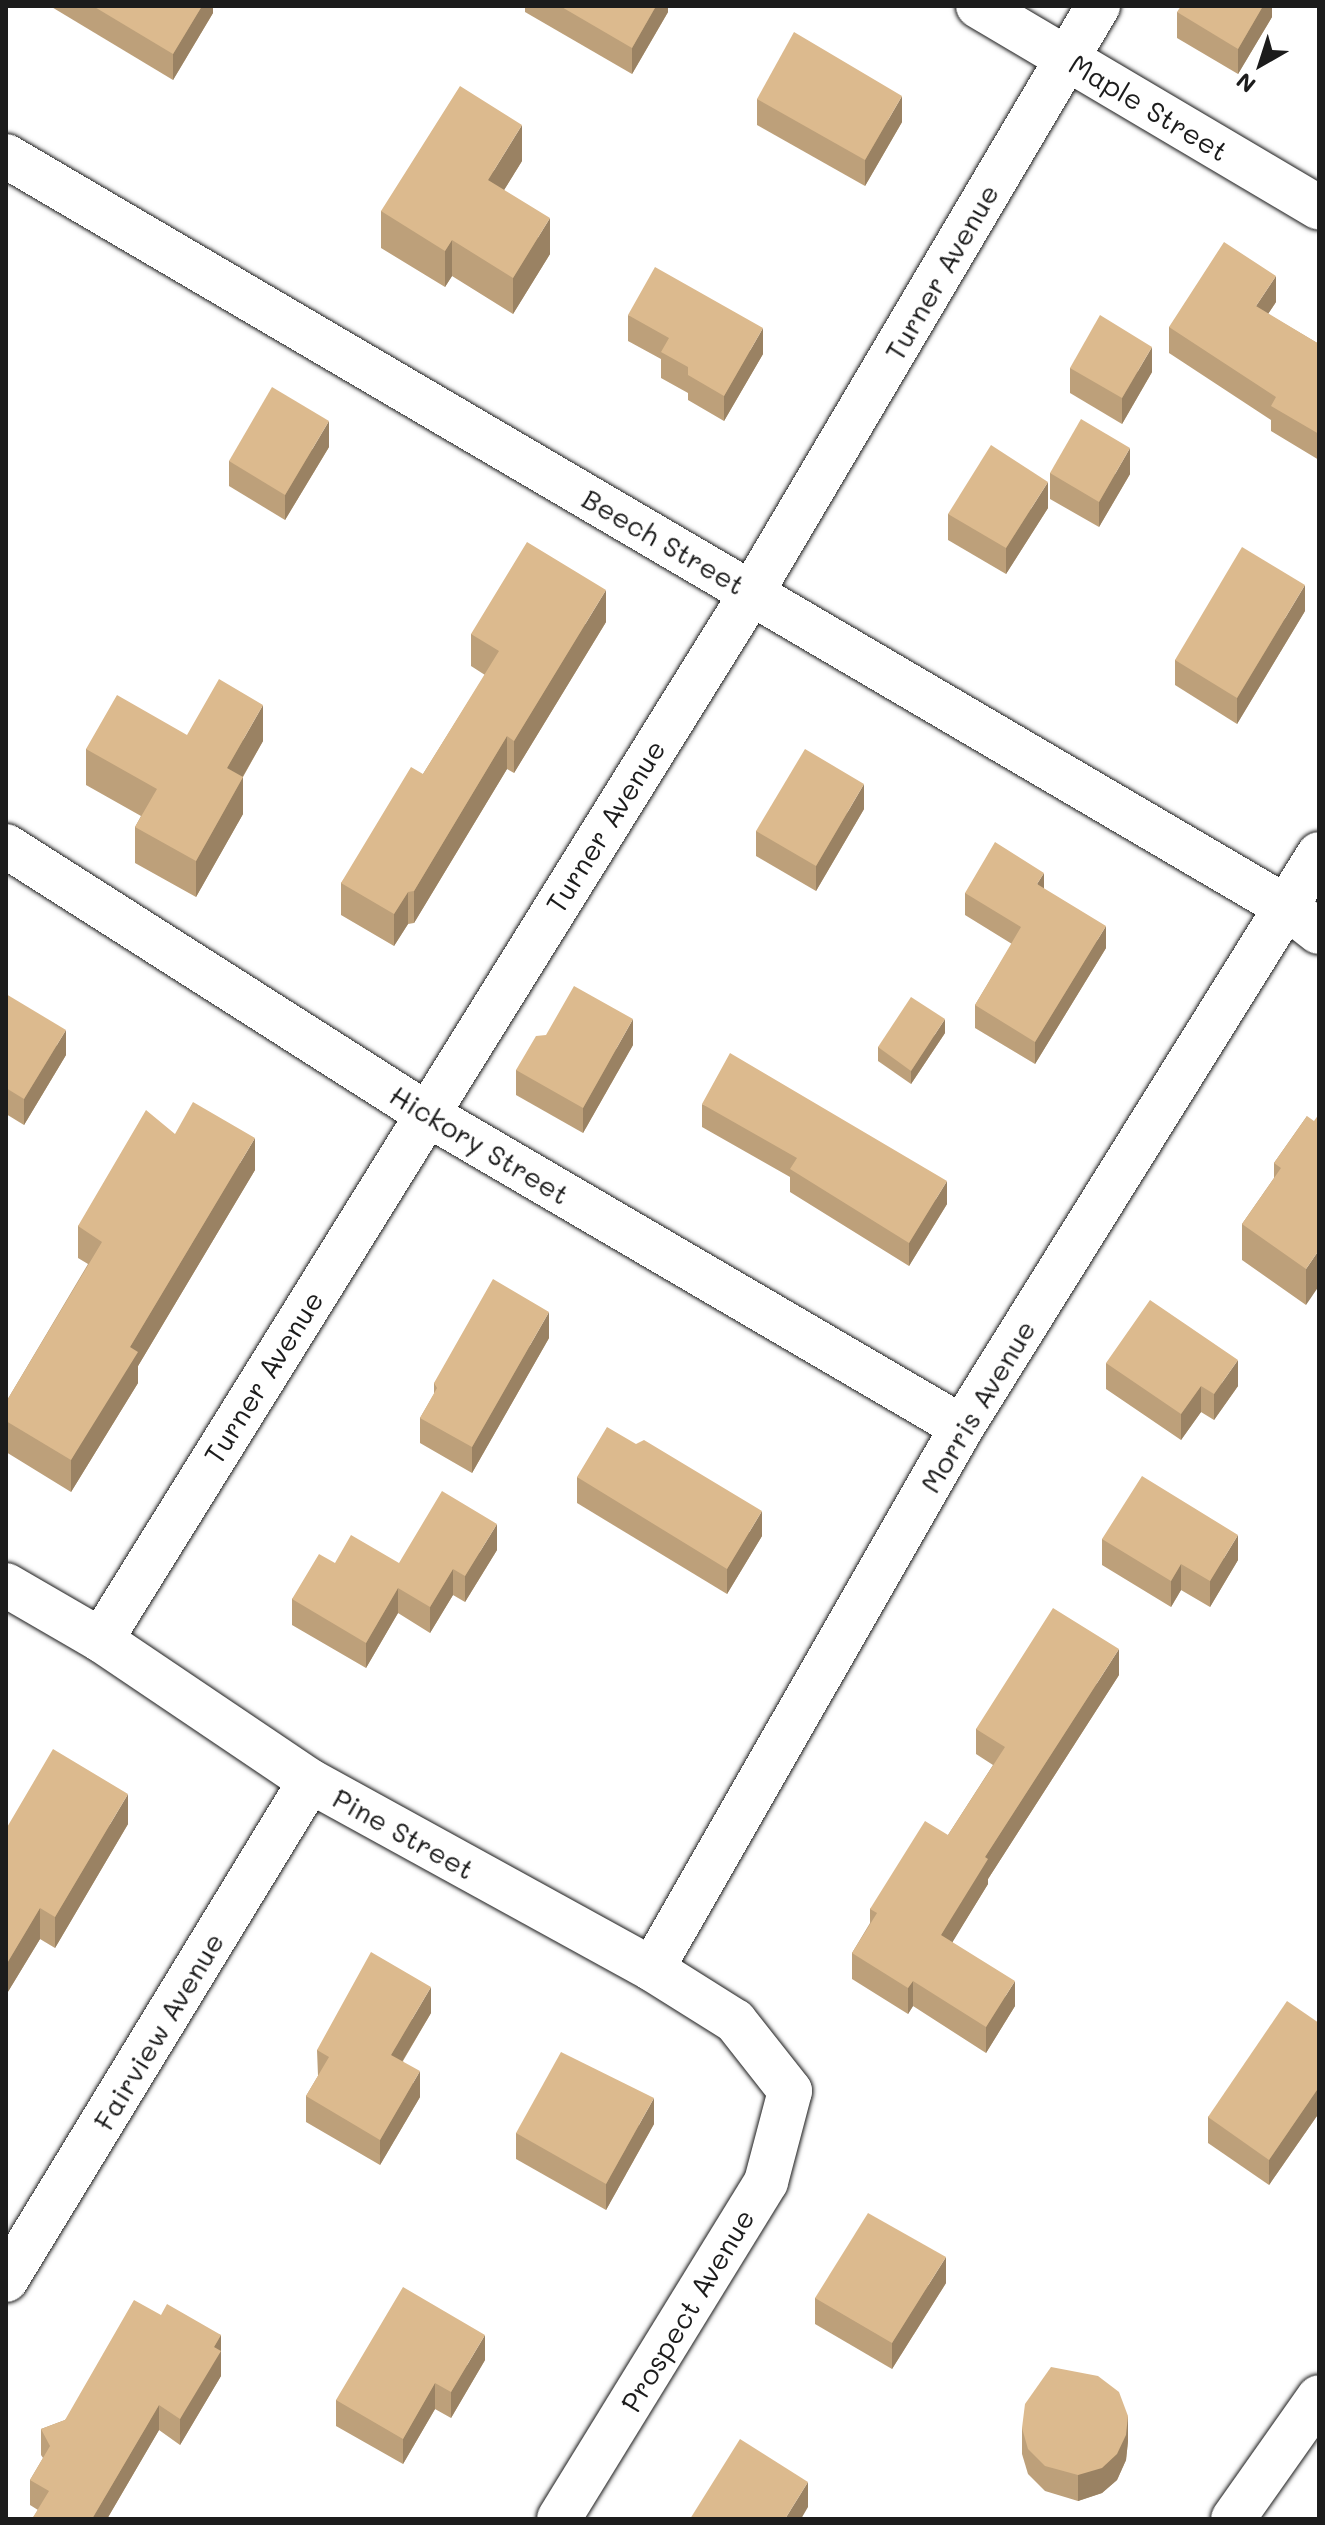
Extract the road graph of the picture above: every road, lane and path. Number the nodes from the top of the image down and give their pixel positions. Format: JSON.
{"nodes":[{"id":1,"x":978,"y":6,"type":"edge"},
{"id":2,"x":1098,"y":6,"type":"edge"},
{"id":3,"x":1067,"y":58,"type":"junction"},
{"id":4,"x":6,"y":156,"type":"edge"},
{"id":5,"x":1319,"y":208,"type":"edge"},
{"id":6,"x":752,"y":592,"type":"junction"},
{"id":7,"x":6,"y":846,"type":"edge"},
{"id":8,"x":1319,"y":854,"type":"edge"},
{"id":9,"x":1304,"y":920,"type":"edge"},
{"id":10,"x":425,"y":1113,"type":"junction"},
{"id":11,"x":962,"y":1427,"type":"junction"},
{"id":12,"x":6,"y":1585,"type":"edge"},
{"id":13,"x":101,"y":1640,"type":"junction"},
{"id":14,"x":310,"y":1781,"type":"junction"},
{"id":15,"x":652,"y":1969,"type":"junction"},
{"id":16,"x":790,"y":2091,"type":"joint"},
{"id":17,"x":6,"y":2280,"type":"edge"},
{"id":18,"x":1319,"y":2397,"type":"edge"},
{"id":19,"x":559,"y":2519,"type":"edge"},
{"id":20,"x":1233,"y":2519,"type":"edge"}],
"edges":[{"from":1,"to":3,"type":"street","name":"Maple Street"},
{"from":2,"to":3,"type":"street","name":"Turner Avenue"},
{"from":3,"to":5,"type":"street","name":"Maple Street"},
{"from":3,"to":6,"type":"street","name":"Turner Avenue"},
{"from":4,"to":6,"type":"street","name":"Beech Street"},
{"from":6,"to":9,"type":"street","name":"Beech Street"},
{"from":6,"to":10,"type":"street","name":"Turner Avenue"},
{"from":7,"to":10,"type":"street","name":"Hickory Street"},
{"from":8,"to":9,"type":"street","name":"Morris Avenue"},
{"from":9,"to":11,"type":"street","name":"Morris Avenue"},
{"from":10,"to":11,"type":"street","name":"Hickory Street"},
{"from":10,"to":13,"type":"street","name":"Turner Avenue"},
{"from":11,"to":15,"type":"street","name":"Morris Avenue"},
{"from":12,"to":13,"type":"street","name":"Pine Street"},
{"from":13,"to":14,"type":"street","name":"Pine Street"},
{"from":14,"to":15,"type":"street","name":"Pine Street"},
{"from":14,"to":17,"type":"street","name":"Fairview Avenue"},
{"from":15,"to":16,"type":"street","name":"Pine Street"},
{"from":16,"to":19,"type":"street","name":"Prospect Avenue"},
{"from":18,"to":20,"type":"street"}]}
